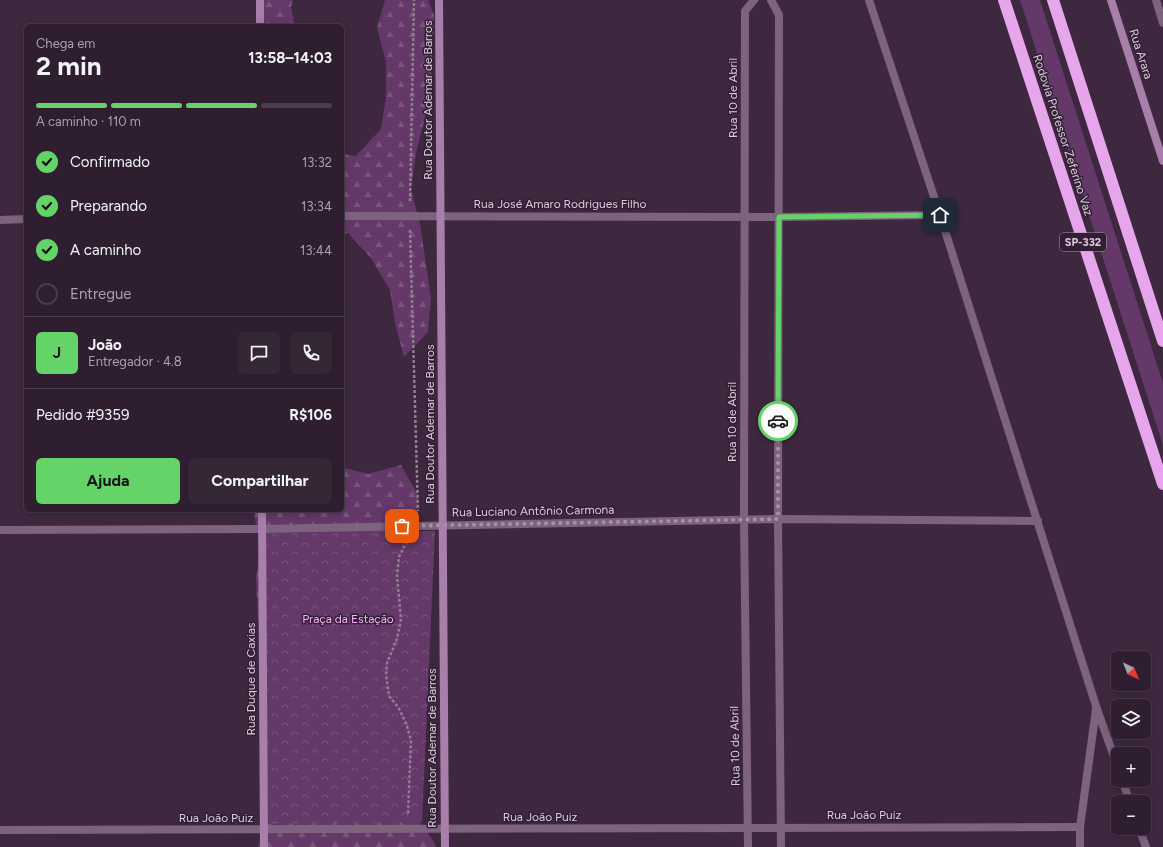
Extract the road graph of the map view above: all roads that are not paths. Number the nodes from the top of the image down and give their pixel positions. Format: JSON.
{"nodes":[{"id":1,"x":260,"y":0,"type":"edge"},
{"id":2,"x":439,"y":0,"type":"edge"},
{"id":3,"x":754,"y":0,"type":"edge"},
{"id":4,"x":771,"y":0,"type":"edge"},
{"id":5,"x":869,"y":0,"type":"edge"},
{"id":6,"x":1004,"y":0,"type":"edge"},
{"id":7,"x":1053,"y":0,"type":"edge"},
{"id":8,"x":1112,"y":0,"type":"edge"},
{"id":9,"x":1156,"y":0,"type":"edge"},
{"id":10,"x":1163,"y":23,"type":"edge"},
{"id":11,"x":260,"y":24,"type":"edge"},
{"id":12,"x":1163,"y":161,"type":"edge"},
{"id":13,"x":940,"y":215,"type":"junction"},
{"id":14,"x":344,"y":216,"type":"edge"},
{"id":15,"x":441,"y":216,"type":"junction"},
{"id":16,"x":744,"y":216,"type":"junction"},
{"id":17,"x":779,"y":217,"type":"junction"},
{"id":18,"x":0,"y":220,"type":"edge"},
{"id":19,"x":24,"y":220,"type":"edge"},
{"id":20,"x":1163,"y":341,"type":"edge"},
{"id":21,"x":1163,"y":484,"type":"edge"},
{"id":22,"x":262,"y":512,"type":"edge"},
{"id":23,"x":744,"y":519,"type":"junction"},
{"id":24,"x":778,"y":519,"type":"junction"},
{"id":25,"x":1038,"y":521,"type":"junction"},
{"id":26,"x":442,"y":525,"type":"junction"},
{"id":27,"x":263,"y":529,"type":"junction"},
{"id":28,"x":0,"y":530,"type":"edge"},
{"id":29,"x":1096,"y":706,"type":"junction"},
{"id":30,"x":1111,"y":748,"type":"edge"},
{"id":31,"x":1080,"y":827,"type":"junction"},
{"id":32,"x":748,"y":828,"type":"junction"},
{"id":33,"x":781,"y":828,"type":"junction"},
{"id":34,"x":445,"y":829,"type":"junction"},
{"id":35,"x":0,"y":830,"type":"edge"},
{"id":36,"x":264,"y":830,"type":"junction"},
{"id":37,"x":1142,"y":835,"type":"edge"},
{"id":38,"x":264,"y":847,"type":"edge"},
{"id":39,"x":445,"y":847,"type":"edge"},
{"id":40,"x":748,"y":847,"type":"edge"},
{"id":41,"x":781,"y":847,"type":"edge"},
{"id":42,"x":1080,"y":847,"type":"edge"},
{"id":43,"x":1146,"y":847,"type":"edge"}],
"edges":[{"from":1,"to":11,"type":"street"},
{"from":2,"to":15,"type":"street","name":"Rua Doutor Ademar de Barros"},
{"from":3,"to":16,"type":"street","name":"Rua 10 de Abril"},
{"from":4,"to":17,"type":"street"},
{"from":5,"to":13,"type":"street"},
{"from":6,"to":21,"type":"highway","name":"Rodovia Professor Zeferino Vaz","number":"SP-332"},
{"from":7,"to":20,"type":"highway"},
{"from":8,"to":12,"type":"street","name":"Rua Arara"},
{"from":9,"to":10,"type":"street"},
{"from":13,"to":17,"type":"street","name":"Rua José Amaro Rodrigues Filho"},
{"from":13,"to":25,"type":"street"},
{"from":14,"to":15,"type":"street","name":"Rua José Amaro Rodrigues Filho"},
{"from":15,"to":16,"type":"street","name":"Rua José Amaro Rodrigues Filho"},
{"from":15,"to":26,"type":"street","name":"Rua Doutor Ademar de Barros"},
{"from":16,"to":17,"type":"street","name":"Rua José Amaro Rodrigues Filho"},
{"from":16,"to":23,"type":"street","name":"Rua 10 de Abril"},
{"from":17,"to":24,"type":"street"},
{"from":18,"to":19,"type":"street"},
{"from":22,"to":27,"type":"street","name":"Rua Duque de Caxias"},
{"from":23,"to":24,"type":"street","name":"Rua Luciano Antônio Carmona"},
{"from":23,"to":26,"type":"street","name":"Rua Luciano Antônio Carmona"},
{"from":23,"to":32,"type":"street","name":"Rua 10 de Abril"},
{"from":24,"to":25,"type":"street","name":"Rua Luciano Antônio Carmona"},
{"from":24,"to":33,"type":"street"},
{"from":25,"to":29,"type":"street"},
{"from":26,"to":27,"type":"street","name":"Rua Luciano Antônio Carmona"},
{"from":26,"to":34,"type":"street","name":"Rua Doutor Ademar de Barros"},
{"from":27,"to":28,"type":"street","name":"Rua Luciano Antônio Carmona"},
{"from":27,"to":36,"type":"street","name":"Rua Duque de Caxias"},
{"from":29,"to":30,"type":"street"},
{"from":29,"to":31,"type":"street"},
{"from":31,"to":33,"type":"street","name":"Rua João Puiz"},
{"from":31,"to":42,"type":"street"},
{"from":32,"to":33,"type":"street","name":"Rua João Puiz"},
{"from":32,"to":34,"type":"street","name":"Rua João Puiz"},
{"from":32,"to":40,"type":"street","name":"Rua 10 de Abril"},
{"from":33,"to":41,"type":"street"},
{"from":34,"to":36,"type":"street","name":"Rua João Puiz"},
{"from":34,"to":39,"type":"street","name":"Rua Doutor Ademar de Barros"},
{"from":35,"to":36,"type":"street","name":"Rua João Puiz"},
{"from":36,"to":38,"type":"street","name":"Rua Duque de Caxias"},
{"from":37,"to":43,"type":"street"}]}
